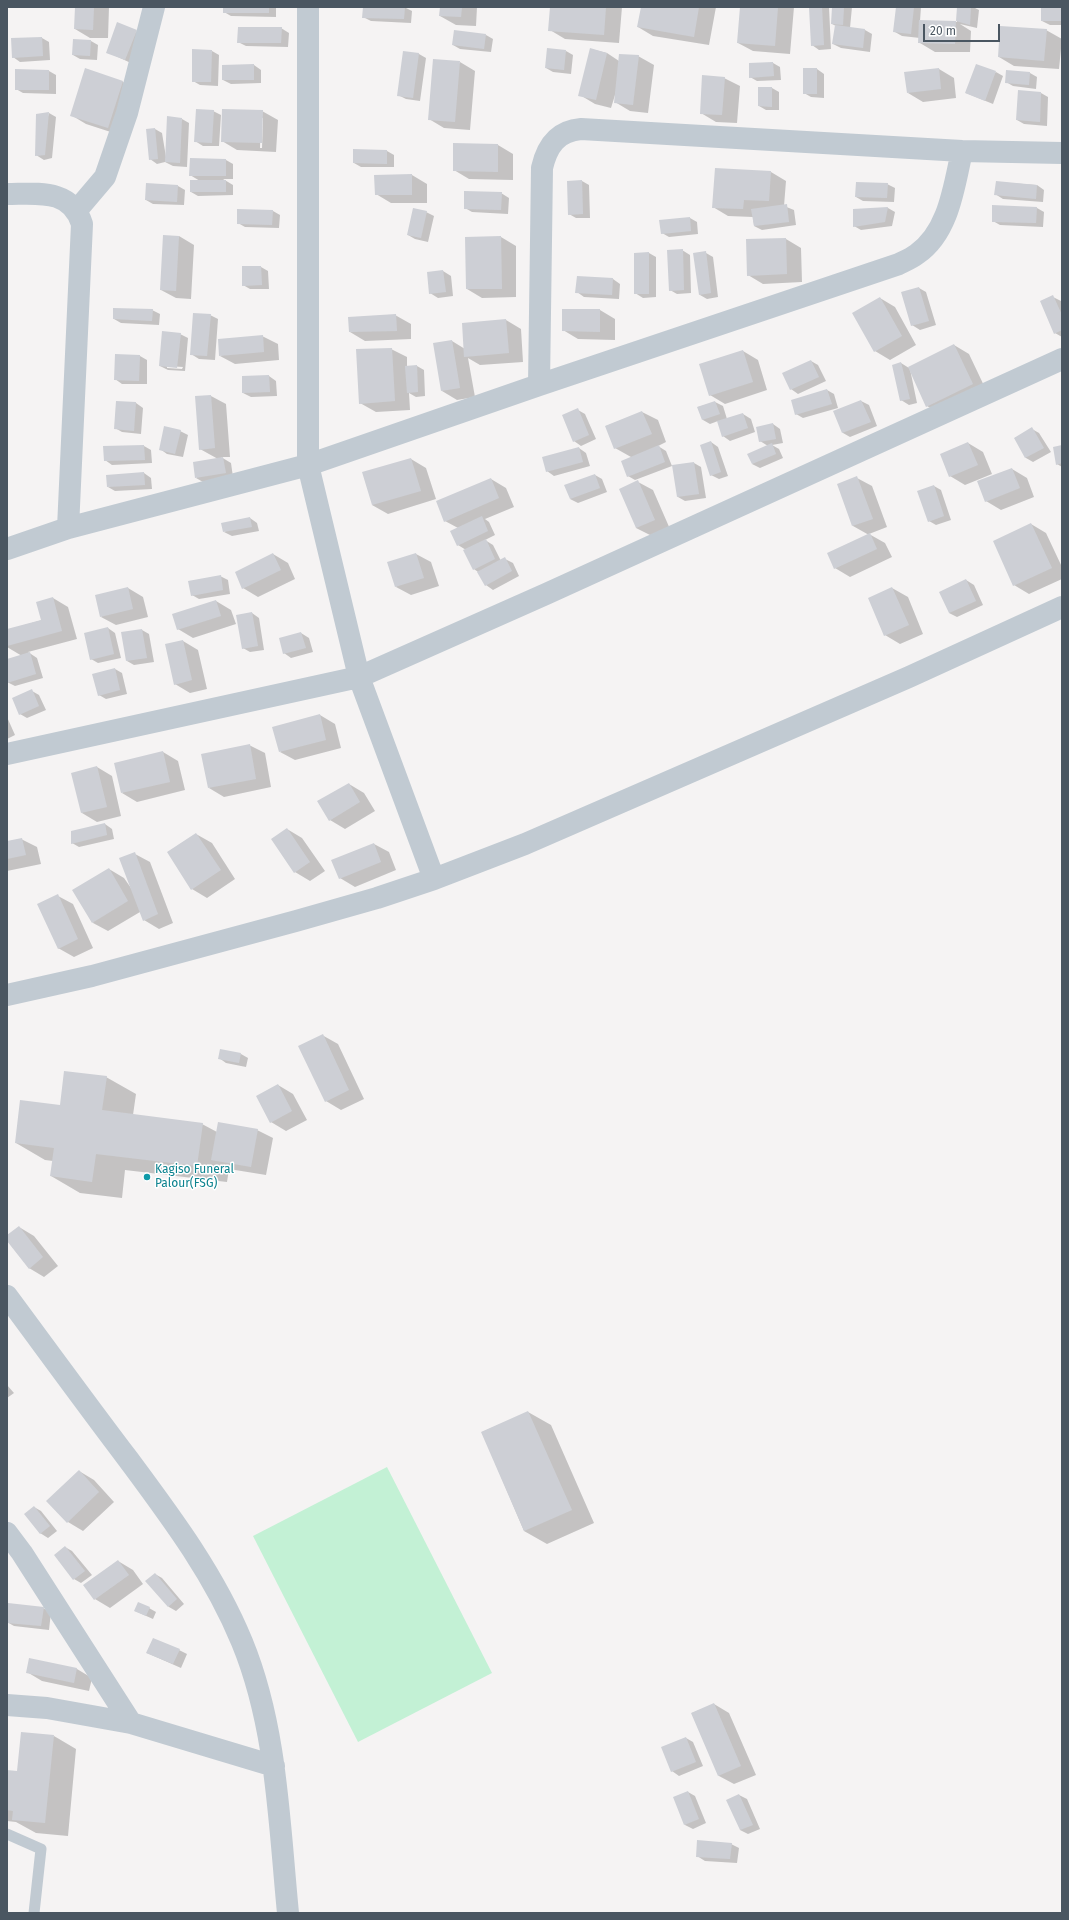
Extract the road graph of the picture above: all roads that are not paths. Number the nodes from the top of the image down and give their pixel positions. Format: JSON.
{"nodes":[{"id":1,"x":154,"y":7,"type":"edge"},
{"id":2,"x":308,"y":7,"type":"edge"},
{"id":3,"x":962,"y":151,"type":"junction"},
{"id":4,"x":1062,"y":153,"type":"edge"},
{"id":5,"x":7,"y":194,"type":"edge"},
{"id":6,"x":77,"y":210,"type":"junction"},
{"id":7,"x":1062,"y":359,"type":"edge"},
{"id":8,"x":539,"y":385,"type":"junction"},
{"id":9,"x":308,"y":465,"type":"junction"},
{"id":10,"x":68,"y":528,"type":"junction"},
{"id":11,"x":7,"y":549,"type":"edge"},
{"id":12,"x":1062,"y":607,"type":"edge"},
{"id":13,"x":359,"y":677,"type":"junction"},
{"id":14,"x":7,"y":754,"type":"edge"},
{"id":15,"x":434,"y":879,"type":"junction"},
{"id":16,"x":7,"y":995,"type":"edge"},
{"id":17,"x":7,"y":1296,"type":"edge"},
{"id":18,"x":7,"y":1534,"type":"edge"},
{"id":19,"x":7,"y":1705,"type":"edge"},
{"id":20,"x":131,"y":1723,"type":"junction"},
{"id":21,"x":274,"y":1766,"type":"junction"},
{"id":22,"x":7,"y":1834,"type":"edge"},
{"id":23,"x":34,"y":1913,"type":"edge"},
{"id":24,"x":288,"y":1913,"type":"edge"}],
"edges":[{"from":1,"to":6,"type":"street"},
{"from":2,"to":9,"type":"street"},
{"from":3,"to":4,"type":"street"},
{"from":3,"to":8,"type":"street"},
{"from":3,"to":8,"type":"street"},
{"from":5,"to":6,"type":"street"},
{"from":6,"to":10,"type":"street"},
{"from":7,"to":13,"type":"street"},
{"from":8,"to":9,"type":"street"},
{"from":9,"to":10,"type":"street"},
{"from":9,"to":13,"type":"street"},
{"from":10,"to":11,"type":"street"},
{"from":12,"to":15,"type":"street"},
{"from":13,"to":14,"type":"street"},
{"from":13,"to":15,"type":"street"},
{"from":15,"to":16,"type":"street"},
{"from":17,"to":21,"type":"street"},
{"from":18,"to":20,"type":"street"},
{"from":19,"to":20,"type":"street"},
{"from":20,"to":21,"type":"street"},
{"from":21,"to":24,"type":"street"},
{"from":22,"to":23,"type":"lane"}]}
